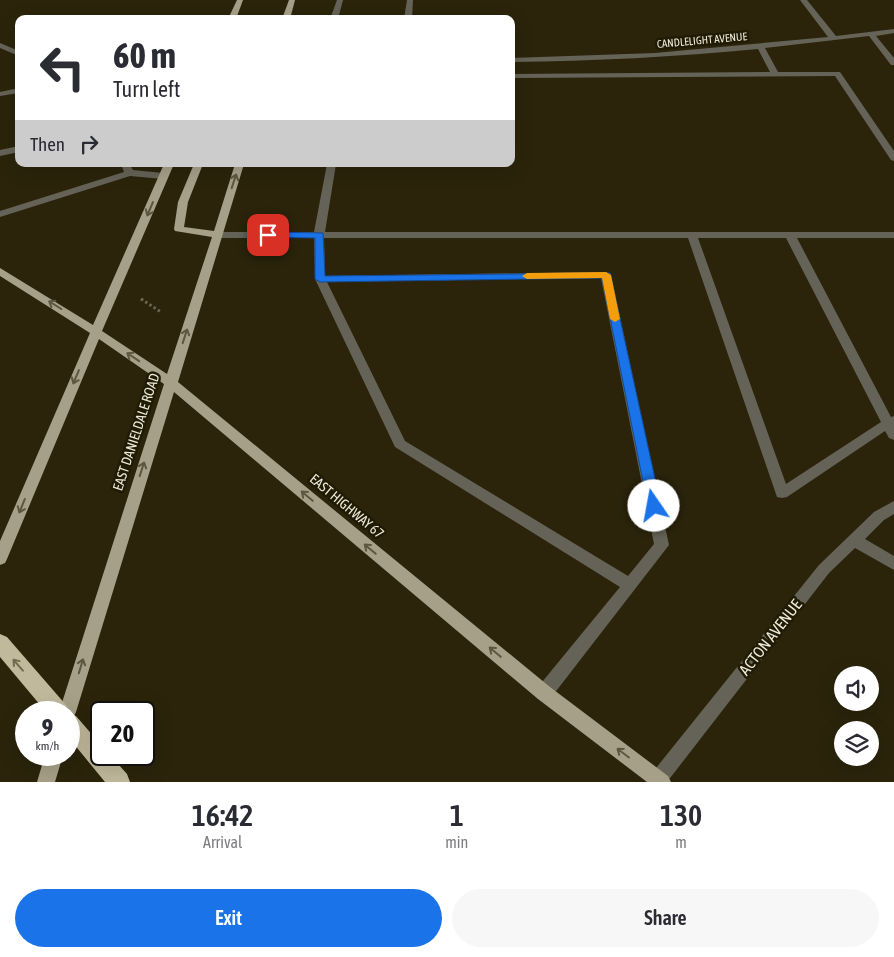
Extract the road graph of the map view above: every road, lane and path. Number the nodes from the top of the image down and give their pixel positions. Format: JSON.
{"nodes":[{"id":1,"x":240,"y":0,"type":"edge"},
{"id":2,"x":292,"y":0,"type":"edge"},
{"id":3,"x":340,"y":0,"type":"edge"},
{"id":4,"x":410,"y":0,"type":"edge"},
{"id":5,"x":803,"y":0,"type":"edge"},
{"id":6,"x":234,"y":15,"type":"edge"},
{"id":7,"x":287,"y":15,"type":"edge"},
{"id":8,"x":335,"y":15,"type":"edge"},
{"id":9,"x":408,"y":15,"type":"edge"},
{"id":10,"x":894,"y":31,"type":"edge"},
{"id":11,"x":871,"y":34,"type":"junction"},
{"id":12,"x":834,"y":39,"type":"junction"},
{"id":13,"x":0,"y":45,"type":"edge"},
{"id":14,"x":760,"y":46,"type":"junction"},
{"id":15,"x":15,"y":52,"type":"edge"},
{"id":16,"x":555,"y":59,"type":"junction"},
{"id":17,"x":515,"y":60,"type":"edge"},
{"id":18,"x":894,"y":63,"type":"edge"},
{"id":19,"x":559,"y":75,"type":"junction"},
{"id":20,"x":776,"y":75,"type":"junction"},
{"id":21,"x":515,"y":76,"type":"edge"},
{"id":22,"x":15,"y":91,"type":"edge"},
{"id":23,"x":0,"y":94,"type":"edge"},
{"id":24,"x":15,"y":150,"type":"edge"},
{"id":25,"x":0,"y":153,"type":"edge"},
{"id":26,"x":894,"y":158,"type":"edge"},
{"id":27,"x":168,"y":167,"type":"edge"},
{"id":28,"x":198,"y":167,"type":"edge"},
{"id":29,"x":239,"y":167,"type":"edge"},
{"id":30,"x":330,"y":167,"type":"edge"},
{"id":31,"x":127,"y":168,"type":"edge"},
{"id":32,"x":163,"y":176,"type":"junction"},
{"id":33,"x":1,"y":212,"type":"edge"},
{"id":34,"x":217,"y":235,"type":"junction"},
{"id":35,"x":319,"y":235,"type":"junction"},
{"id":36,"x":692,"y":235,"type":"junction"},
{"id":37,"x":790,"y":235,"type":"junction"},
{"id":38,"x":894,"y":235,"type":"edge"},
{"id":39,"x":0,"y":271,"type":"edge"},
{"id":40,"x":320,"y":279,"type":"junction"},
{"id":41,"x":141,"y":299,"type":"dead end"},
{"id":42,"x":161,"y":312,"type":"dead end"},
{"id":43,"x":96,"y":332,"type":"junction"},
{"id":44,"x":170,"y":382,"type":"junction"},
{"id":45,"x":892,"y":427,"type":"edge"},
{"id":46,"x":894,"y":506,"type":"edge"},
{"id":47,"x":854,"y":540,"type":"junction"},
{"id":48,"x":0,"y":558,"type":"edge"},
{"id":49,"x":894,"y":564,"type":"edge"},
{"id":50,"x":630,"y":585,"type":"junction"},
{"id":51,"x":0,"y":644,"type":"edge"},
{"id":52,"x":544,"y":692,"type":"junction"},
{"id":53,"x":49,"y":701,"type":"edge"},
{"id":54,"x":70,"y":701,"type":"edge"},
{"id":55,"x":80,"y":736,"type":"edge"},
{"id":56,"x":51,"y":766,"type":"edge"},
{"id":57,"x":660,"y":780,"type":"edge"},
{"id":58,"x":46,"y":782,"type":"edge"},
{"id":59,"x":119,"y":782,"type":"edge"}],
"edges":[{"from":1,"to":6,"type":"main road"},
{"from":2,"to":7,"type":"main road"},
{"from":3,"to":8,"type":"street"},
{"from":4,"to":9,"type":"street"},
{"from":5,"to":12,"type":"street"},
{"from":10,"to":11,"type":"street","name":"CANDLELIGHT AVENUE"},
{"from":11,"to":12,"type":"street","name":"CANDLELIGHT AVENUE"},
{"from":11,"to":18,"type":"street"},
{"from":12,"to":14,"type":"street","name":"CANDLELIGHT AVENUE"},
{"from":13,"to":15,"type":"street"},
{"from":14,"to":16,"type":"street","name":"CANDLELIGHT AVENUE"},
{"from":14,"to":20,"type":"street"},
{"from":16,"to":17,"type":"street","name":"CANDLELIGHT AVENUE"},
{"from":16,"to":19,"type":"street"},
{"from":19,"to":20,"type":"street"},
{"from":19,"to":21,"type":"street"},
{"from":20,"to":26,"type":"street"},
{"from":22,"to":23,"type":"street"},
{"from":24,"to":25,"type":"street"},
{"from":27,"to":32,"type":"main road"},
{"from":28,"to":34,"type":"main road"},
{"from":34,"to":29,"type":"main road","name":"EAST DANIELDALE ROAD","one_way":true},
{"from":30,"to":35,"type":"street"},
{"from":31,"to":32,"type":"street"},
{"from":31,"to":33,"type":"street"},
{"from":32,"to":43,"type":"main road","one_way":true},
{"from":34,"to":35,"type":"street"},
{"from":44,"to":34,"type":"main road","name":"EAST DANIELDALE ROAD","one_way":true},
{"from":35,"to":36,"type":"street"},
{"from":35,"to":40,"type":"street"},
{"from":36,"to":37,"type":"street"},
{"from":36,"to":45,"type":"street"},
{"from":37,"to":38,"type":"street"},
{"from":37,"to":45,"type":"street"},
{"from":43,"to":39,"type":"main road","name":"EAST HIGHWAY 67","one_way":true},
{"from":40,"to":50,"type":"street"},
{"from":40,"to":50,"type":"street"},
{"from":41,"to":42,"type":"path"},
{"from":44,"to":43,"type":"main road","name":"EAST HIGHWAY 67","one_way":true},
{"from":43,"to":48,"type":"main road","one_way":true},
{"from":52,"to":44,"type":"main road","name":"EAST HIGHWAY 67","one_way":true},
{"from":54,"to":44,"type":"main road","name":"EAST DANIELDALE ROAD","one_way":true},
{"from":46,"to":47,"type":"street","name":"ACTON AVENUE"},
{"from":47,"to":49,"type":"street"},
{"from":47,"to":57,"type":"street","name":"ACTON AVENUE"},
{"from":50,"to":52,"type":"street"},
{"from":53,"to":51,"type":"highway","one_way":true},
{"from":57,"to":52,"type":"main road","name":"EAST HIGHWAY 67","one_way":true},
{"from":55,"to":59,"type":"highway"},
{"from":56,"to":58,"type":"main road"}]}
